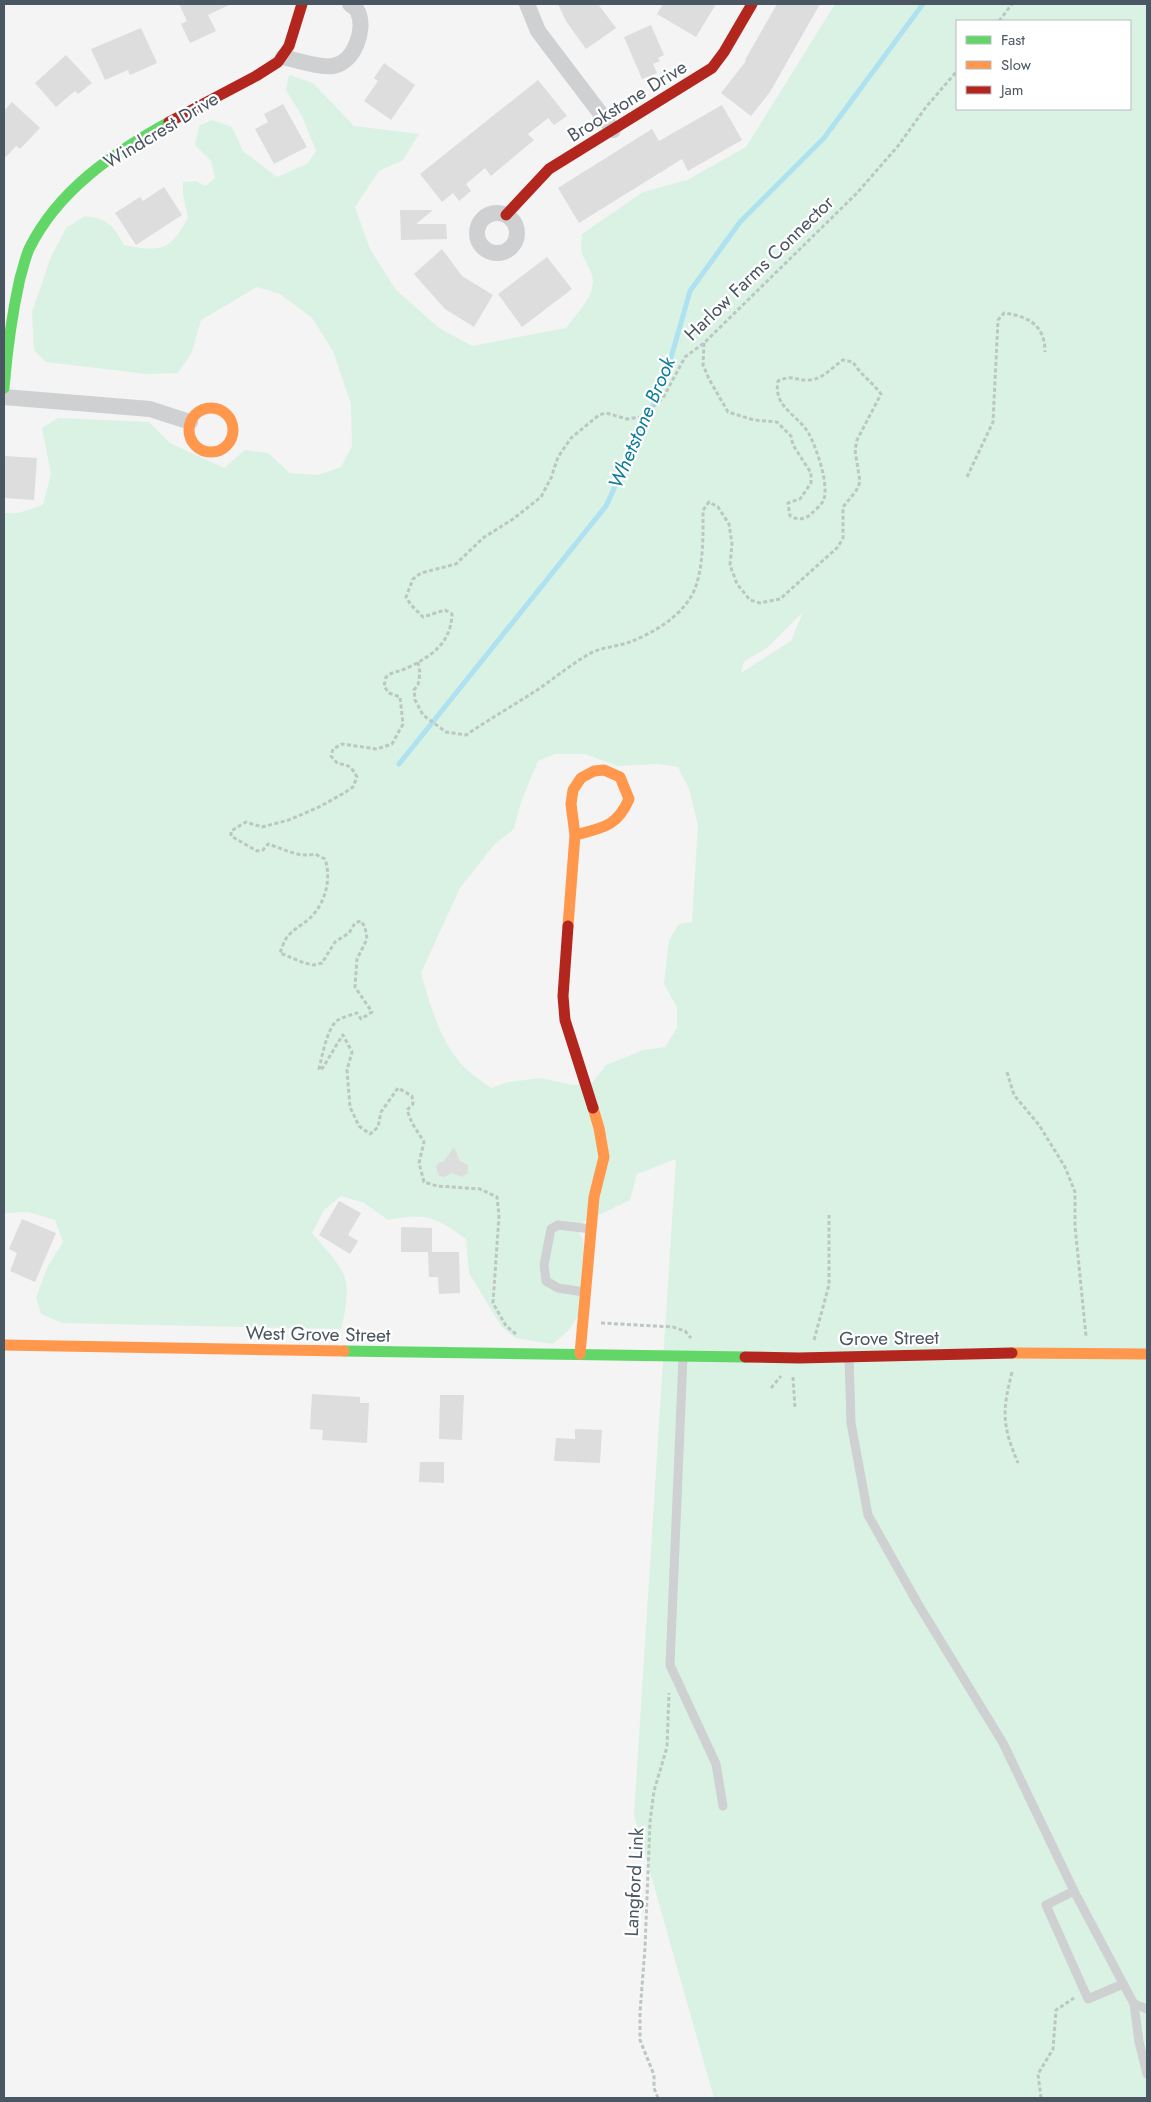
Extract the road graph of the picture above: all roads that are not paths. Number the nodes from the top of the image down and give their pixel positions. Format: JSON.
{"nodes":[{"id":1,"x":302,"y":4,"type":"edge"},
{"id":2,"x":350,"y":4,"type":"edge"},
{"id":3,"x":527,"y":4,"type":"edge"},
{"id":4,"x":752,"y":4,"type":"edge"},
{"id":5,"x":283,"y":57,"type":"junction"},
{"id":6,"x":613,"y":130,"type":"junction"},
{"id":7,"x":506,"y":215,"type":"dead end"},
{"id":8,"x":4,"y":388,"type":"edge"},
{"id":9,"x":4,"y":397,"type":"edge"},
{"id":10,"x":190,"y":422,"type":"dead end"},
{"id":11,"x":576,"y":835,"type":"junction"},
{"id":12,"x":592,"y":1229,"type":"junction"},
{"id":13,"x":586,"y":1293,"type":"junction"},
{"id":14,"x":4,"y":1345,"type":"edge"},
{"id":15,"x":580,"y":1354,"type":"junction"},
{"id":16,"x":1147,"y":1354,"type":"edge"},
{"id":17,"x":631,"y":1355,"type":"joint"},
{"id":18,"x":683,"y":1356,"type":"junction"},
{"id":19,"x":848,"y":1356,"type":"junction"},
{"id":20,"x":723,"y":1806,"type":"dead end"},
{"id":21,"x":1074,"y":1891,"type":"junction"},
{"id":22,"x":1123,"y":1984,"type":"junction"},
{"id":23,"x":1134,"y":2004,"type":"junction"},
{"id":24,"x":1147,"y":2009,"type":"edge"},
{"id":25,"x":1147,"y":2074,"type":"edge"}],
"edges":[{"from":1,"to":5,"type":"street"},
{"from":2,"to":5,"type":"street"},
{"from":3,"to":6,"type":"street"},
{"from":4,"to":6,"type":"street","name":"Brookstone Drive"},
{"from":5,"to":8,"type":"street","name":"Windcrest Drive"},
{"from":6,"to":7,"type":"street","name":"Brookstone Drive"},
{"from":9,"to":10,"type":"street"},
{"from":11,"to":11,"type":"street"},
{"from":11,"to":12,"type":"street"},
{"from":12,"to":13,"type":"street"},
{"from":12,"to":13,"type":"lane"},
{"from":13,"to":15,"type":"street"},
{"from":14,"to":15,"type":"street","name":"West Grove Street"},
{"from":15,"to":17,"type":"street","name":"West Grove Street"},
{"from":16,"to":19,"type":"street","name":"Grove Street"},
{"from":17,"to":18,"type":"street","name":"Grove Street"},
{"from":18,"to":19,"type":"street","name":"Grove Street"},
{"from":18,"to":20,"type":"lane"},
{"from":19,"to":21,"type":"lane"},
{"from":21,"to":22,"type":"lane"},
{"from":21,"to":22,"type":"lane"},
{"from":22,"to":23,"type":"lane"},
{"from":23,"to":24,"type":"lane"},
{"from":23,"to":25,"type":"lane"}]}
